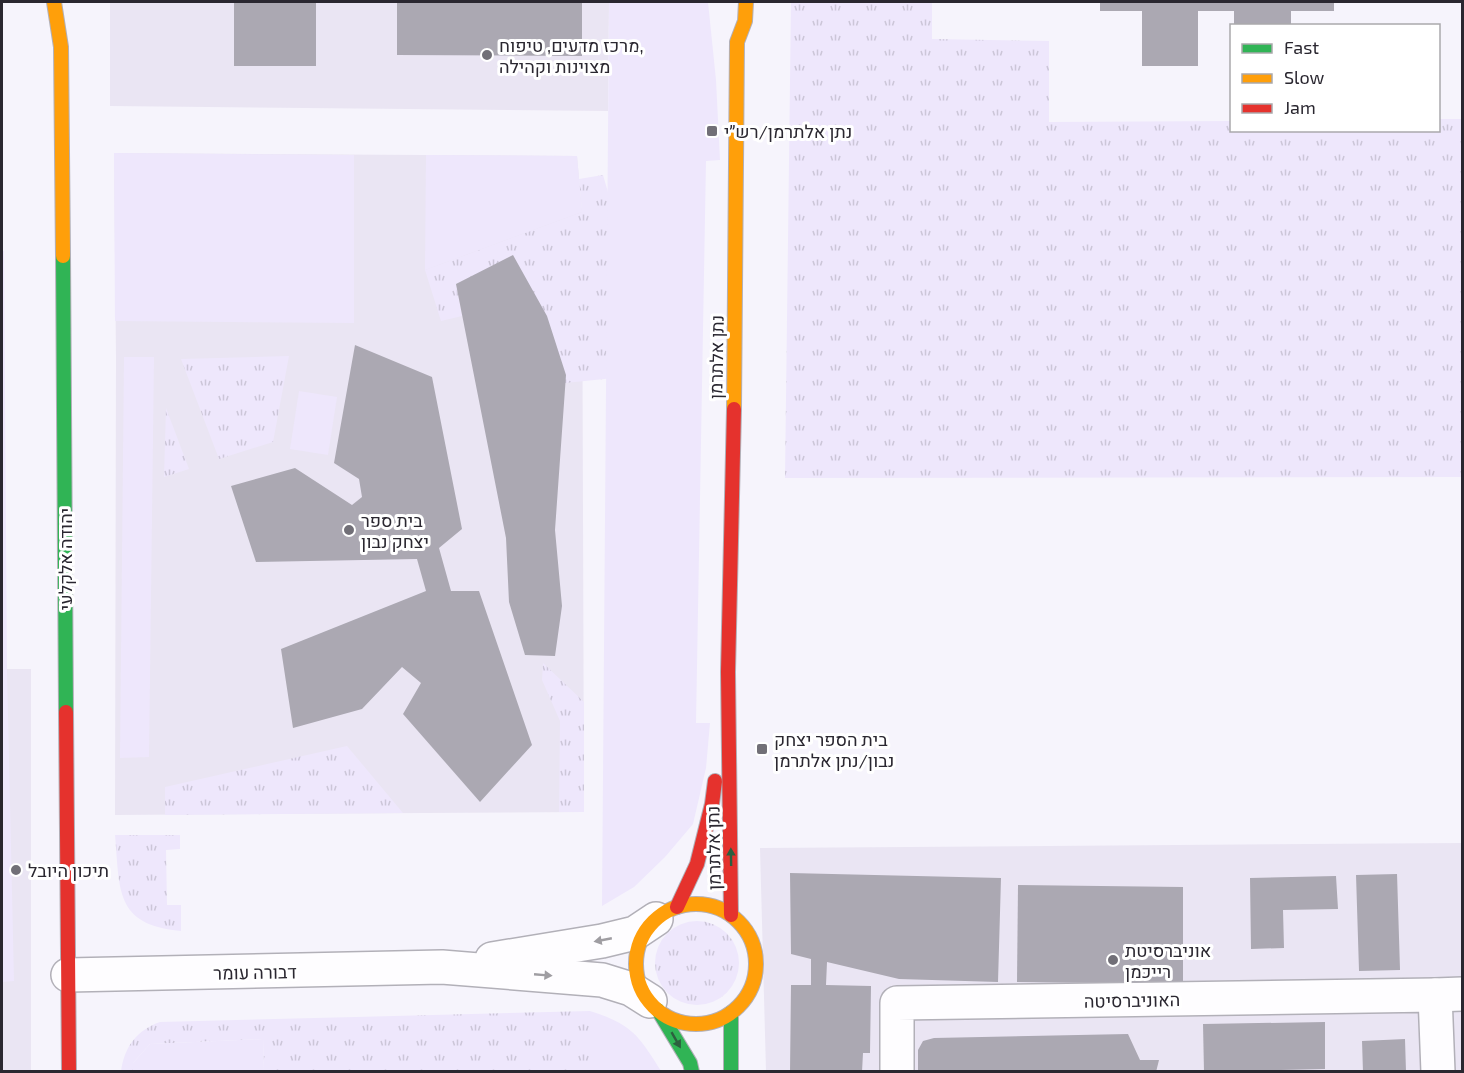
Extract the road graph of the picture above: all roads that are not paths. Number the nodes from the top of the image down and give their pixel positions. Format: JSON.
{"nodes":[{"id":1,"x":54,"y":2,"type":"edge"},
{"id":2,"x":71,"y":2,"type":"edge"},
{"id":3,"x":746,"y":2,"type":"edge"},
{"id":4,"x":728,"y":23,"type":"dead end"},
{"id":5,"x":737,"y":42,"type":"junction"},
{"id":6,"x":61,"y":46,"type":"junction"},
{"id":7,"x":728,"y":672,"type":"junction"},
{"id":8,"x":667,"y":913,"type":"junction"},
{"id":9,"x":731,"y":915,"type":"junction"},
{"id":10,"x":442,"y":967,"type":"junction"},
{"id":11,"x":68,"y":975,"type":"junction"},
{"id":12,"x":1449,"y":994,"type":"edge"},
{"id":13,"x":654,"y":1006,"type":"junction"},
{"id":14,"x":731,"y":1013,"type":"junction"},
{"id":15,"x":69,"y":1071,"type":"edge"},
{"id":16,"x":692,"y":1071,"type":"edge"},
{"id":17,"x":731,"y":1071,"type":"edge"},
{"id":18,"x":897,"y":1071,"type":"edge"},
{"id":19,"x":1437,"y":1071,"type":"edge"}],
"edges":[{"from":1,"to":6,"type":"street","name":"יהודה אלקלעי"},
{"from":2,"to":6,"type":"street","name":"יהודה אלקלעי"},
{"from":3,"to":5,"type":"street","name":"נתן אלתרמן"},
{"from":4,"to":5,"type":"street","name":"נתן אלתרמן"},
{"from":5,"to":7,"type":"street","name":"נתן אלתרמן"},
{"from":6,"to":11,"type":"street","name":"יהודה אלקלעי"},
{"from":7,"to":8,"type":"street","name":"נתן אלתרמן"},
{"from":9,"to":7,"type":"street","name":"נתן אלתרמן","one_way":true},
{"from":8,"to":9,"type":"street"},
{"from":8,"to":10,"type":"street","name":"דבורה עומר","one_way":true},
{"from":8,"to":13,"type":"street"},
{"from":9,"to":14,"type":"street"},
{"from":10,"to":11,"type":"street","name":"דבורה עומר"},
{"from":10,"to":13,"type":"street","name":"דבורה עומר","one_way":true},
{"from":11,"to":15,"type":"street","name":"יהודה אלקלעי"},
{"from":12,"to":18,"type":"street","name":"האוניברסיטה"},
{"from":12,"to":19,"type":"street","name":"האוניברסיטה"},
{"from":13,"to":14,"type":"street"},
{"from":13,"to":16,"type":"street","one_way":true},
{"from":14,"to":17,"type":"street"}]}
